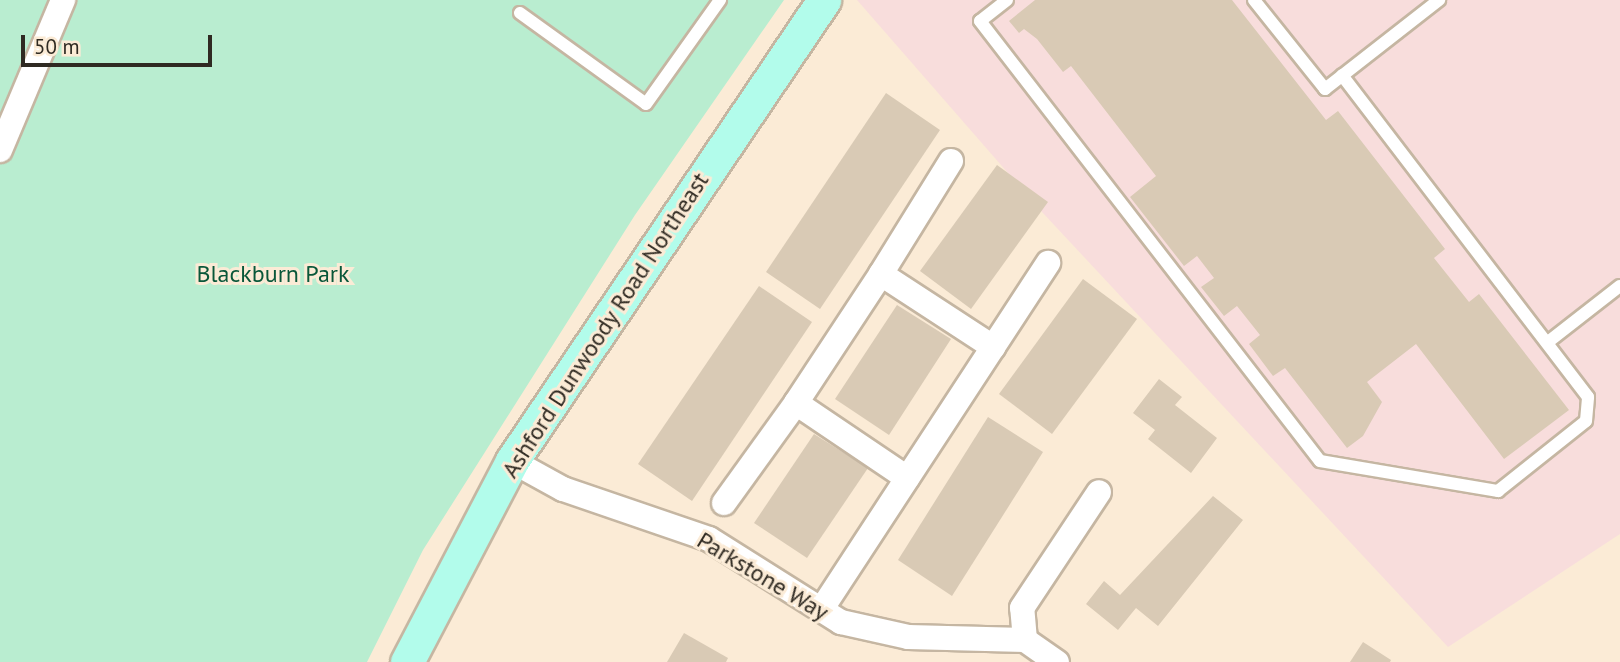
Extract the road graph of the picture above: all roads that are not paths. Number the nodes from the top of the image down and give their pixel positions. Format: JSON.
{"nodes":[{"id":1,"x":63,"y":0,"type":"edge"},
{"id":2,"x":720,"y":0,"type":"edge"},
{"id":3,"x":824,"y":0,"type":"edge"},
{"id":4,"x":1007,"y":0,"type":"edge"},
{"id":5,"x":1254,"y":0,"type":"edge"},
{"id":6,"x":1439,"y":0,"type":"edge"},
{"id":7,"x":520,"y":13,"type":"dead end"},
{"id":8,"x":1342,"y":75,"type":"junction"},
{"id":9,"x":0,"y":150,"type":"edge"},
{"id":10,"x":951,"y":162,"type":"dead end"},
{"id":11,"x":1048,"y":263,"type":"dead end"},
{"id":12,"x":881,"y":274,"type":"junction"},
{"id":13,"x":1620,"y":286,"type":"edge"},
{"id":14,"x":1548,"y":342,"type":"junction"},
{"id":15,"x":993,"y":347,"type":"junction"},
{"id":16,"x":796,"y":403,"type":"junction"},
{"id":17,"x":512,"y":461,"type":"junction"},
{"id":18,"x":907,"y":478,"type":"junction"},
{"id":19,"x":1099,"y":492,"type":"dead end"},
{"id":20,"x":724,"y":503,"type":"dead end"},
{"id":21,"x":821,"y":610,"type":"junction"},
{"id":22,"x":1025,"y":640,"type":"junction"},
{"id":23,"x":407,"y":662,"type":"edge"},
{"id":24,"x":1058,"y":662,"type":"edge"}],
"edges":[{"from":1,"to":9,"type":"street"},
{"from":2,"to":7,"type":"lane"},
{"from":3,"to":17,"type":"main road","name":"Ashford Dunwoody Road Northeast"},
{"from":4,"to":14,"type":"lane"},
{"from":5,"to":8,"type":"lane"},
{"from":6,"to":8,"type":"lane"},
{"from":8,"to":14,"type":"lane"},
{"from":10,"to":12,"type":"street"},
{"from":11,"to":15,"type":"street"},
{"from":12,"to":15,"type":"street"},
{"from":12,"to":16,"type":"street"},
{"from":13,"to":14,"type":"lane"},
{"from":15,"to":18,"type":"street"},
{"from":16,"to":18,"type":"street"},
{"from":16,"to":20,"type":"street"},
{"from":17,"to":21,"type":"street","name":"Parkstone Way"},
{"from":17,"to":23,"type":"main road","name":"Ashford Dunwoody Road Northeast"},
{"from":18,"to":21,"type":"street"},
{"from":19,"to":22,"type":"street"},
{"from":21,"to":22,"type":"street","name":"Parkstone Way"},
{"from":22,"to":24,"type":"street"}]}
